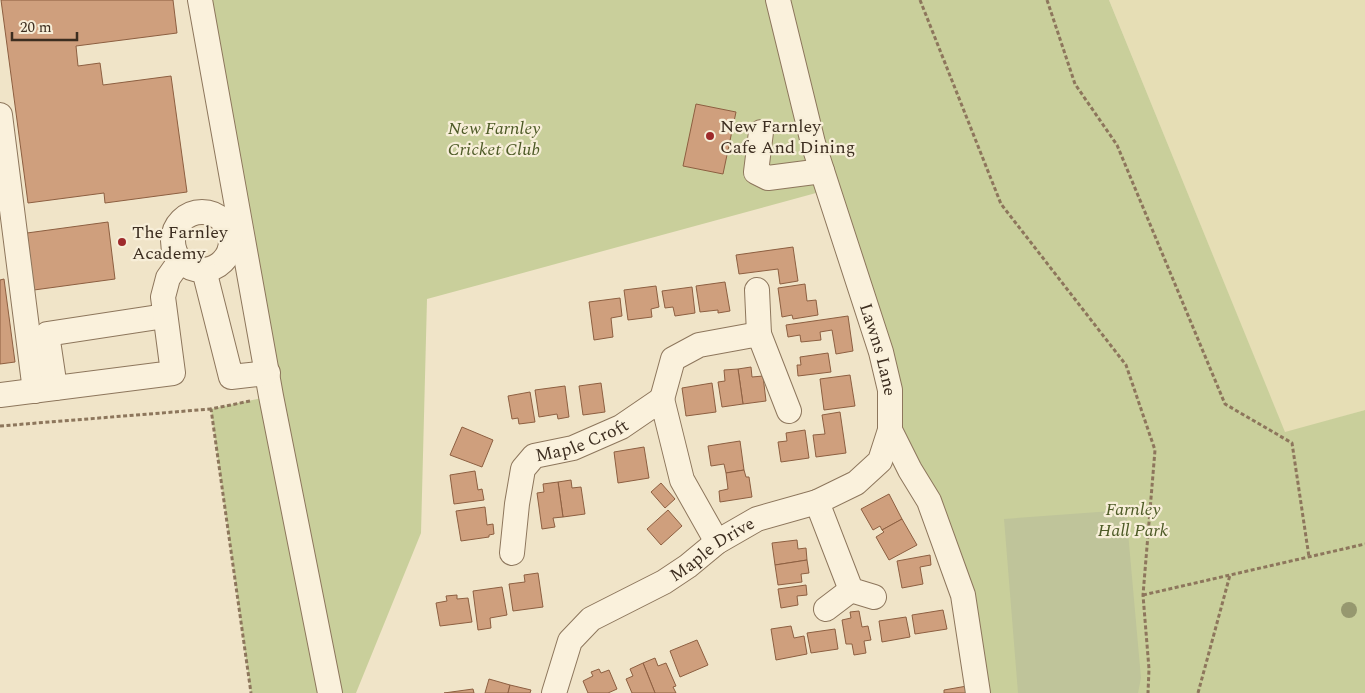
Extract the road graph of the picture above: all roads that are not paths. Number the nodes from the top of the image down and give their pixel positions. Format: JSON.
{"nodes":[{"id":1,"x":200,"y":0,"type":"edge"},
{"id":2,"x":778,"y":0,"type":"edge"},
{"id":3,"x":0,"y":115,"type":"edge"},
{"id":4,"x":761,"y":132,"type":"dead end"},
{"id":5,"x":822,"y":171,"type":"junction"},
{"id":6,"x":180,"y":261,"type":"junction"},
{"id":7,"x":204,"y":270,"type":"junction"},
{"id":8,"x":757,"y":290,"type":"dead end"},
{"id":9,"x":165,"y":316,"type":"junction"},
{"id":10,"x":759,"y":334,"type":"junction"},
{"id":11,"x":268,"y":373,"type":"junction"},
{"id":12,"x":45,"y":389,"type":"junction"},
{"id":13,"x":0,"y":395,"type":"edge"},
{"id":14,"x":662,"y":399,"type":"junction"},
{"id":15,"x":789,"y":411,"type":"dead end"},
{"id":16,"x":890,"y":430,"type":"junction"},
{"id":17,"x":817,"y":502,"type":"junction"},
{"id":18,"x":717,"y":542,"type":"junction"},
{"id":19,"x":512,"y":553,"type":"dead end"},
{"id":20,"x":851,"y":590,"type":"junction"},
{"id":21,"x":874,"y":597,"type":"dead end"},
{"id":22,"x":826,"y":609,"type":"dead end"},
{"id":23,"x":330,"y":693,"type":"edge"},
{"id":24,"x":554,"y":693,"type":"edge"},
{"id":25,"x":978,"y":693,"type":"edge"}],
"edges":[{"from":1,"to":11,"type":"street"},
{"from":2,"to":5,"type":"street","name":"Lawns Lane"},
{"from":3,"to":12,"type":"street"},
{"from":4,"to":5,"type":"street"},
{"from":5,"to":16,"type":"street","name":"Lawns Lane"},
{"from":6,"to":7,"type":"street"},
{"from":6,"to":7,"type":"street"},
{"from":6,"to":9,"type":"street"},
{"from":7,"to":11,"type":"street"},
{"from":8,"to":10,"type":"street"},
{"from":9,"to":12,"type":"street"},
{"from":9,"to":12,"type":"street"},
{"from":10,"to":14,"type":"street"},
{"from":10,"to":15,"type":"street"},
{"from":11,"to":23,"type":"street"},
{"from":12,"to":13,"type":"street"},
{"from":14,"to":18,"type":"street"},
{"from":14,"to":19,"type":"street","name":"Maple Croft"},
{"from":16,"to":17,"type":"street","name":"Maple Drive"},
{"from":16,"to":25,"type":"street","name":"Lawns Lane"},
{"from":17,"to":18,"type":"street","name":"Maple Drive"},
{"from":17,"to":20,"type":"street"},
{"from":18,"to":24,"type":"street","name":"Maple Drive"},
{"from":20,"to":21,"type":"street"},
{"from":20,"to":22,"type":"street"}]}
